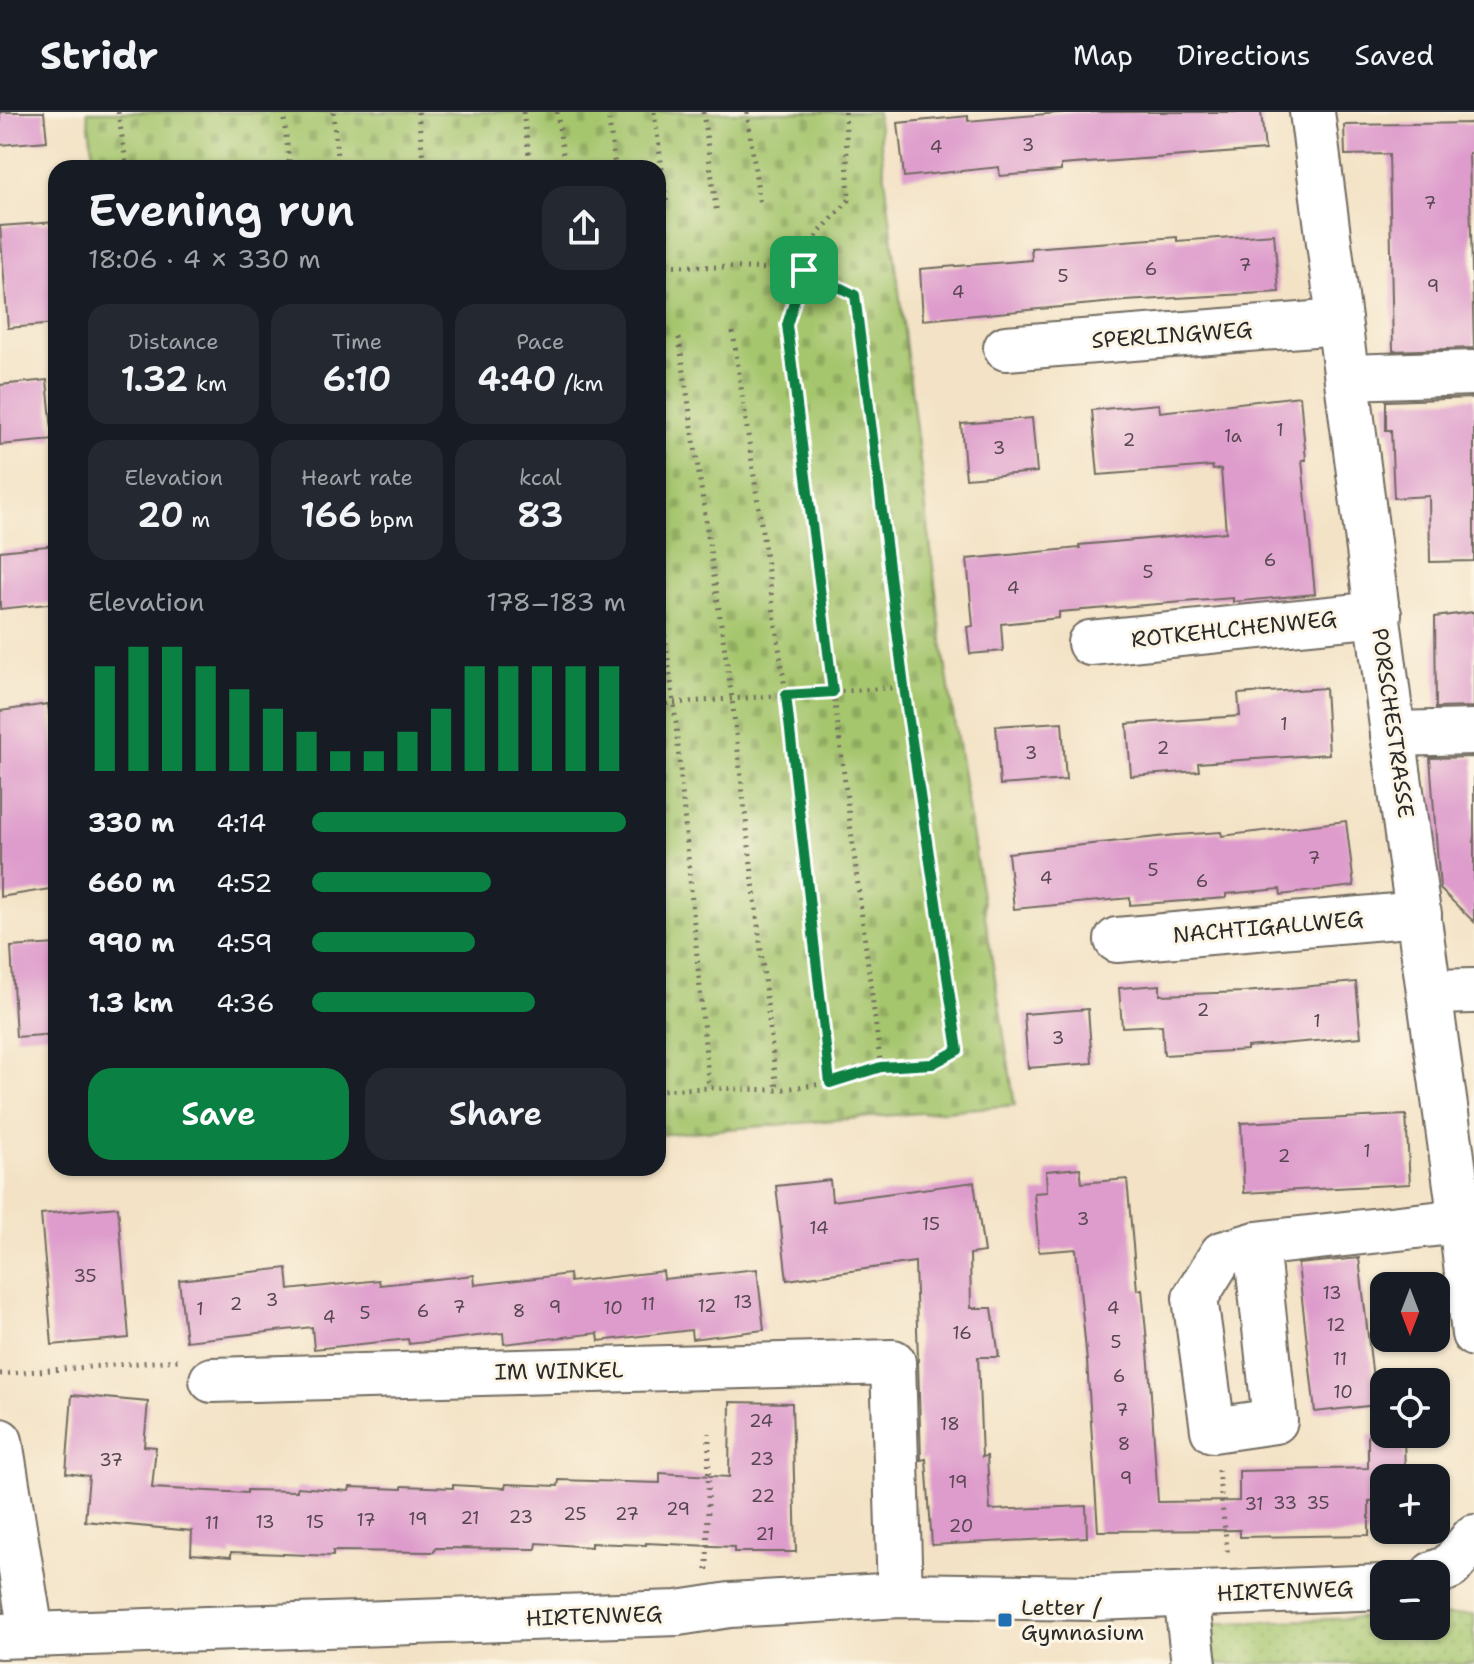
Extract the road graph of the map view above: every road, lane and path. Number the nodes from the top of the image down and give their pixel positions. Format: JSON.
{"nodes":[{"id":1,"x":118,"y":112,"type":"edge"},
{"id":2,"x":283,"y":112,"type":"edge"},
{"id":3,"x":333,"y":112,"type":"edge"},
{"id":4,"x":418,"y":112,"type":"edge"},
{"id":5,"x":523,"y":112,"type":"edge"},
{"id":6,"x":557,"y":112,"type":"edge"},
{"id":7,"x":608,"y":112,"type":"edge"},
{"id":8,"x":654,"y":112,"type":"edge"},
{"id":9,"x":703,"y":112,"type":"edge"},
{"id":10,"x":747,"y":112,"type":"edge"},
{"id":11,"x":845,"y":112,"type":"edge"},
{"id":12,"x":1312,"y":112,"type":"edge"},
{"id":13,"x":126,"y":160,"type":"edge"},
{"id":14,"x":289,"y":160,"type":"edge"},
{"id":15,"x":337,"y":160,"type":"edge"},
{"id":16,"x":423,"y":160,"type":"edge"},
{"id":17,"x":530,"y":160,"type":"edge"},
{"id":18,"x":564,"y":160,"type":"edge"},
{"id":19,"x":614,"y":160,"type":"edge"},
{"id":20,"x":661,"y":160,"type":"edge"},
{"id":21,"x":666,"y":197,"type":"edge"},
{"id":22,"x":667,"y":204,"type":"dead end"},
{"id":23,"x":760,"y":206,"type":"dead end"},
{"id":24,"x":717,"y":215,"type":"dead end"},
{"id":25,"x":666,"y":265,"type":"edge"},
{"id":26,"x":804,"y":270,"type":"junction"},
{"id":27,"x":1339,"y":322,"type":"junction"},
{"id":28,"x":733,"y":332,"type":"dead end"},
{"id":29,"x":679,"y":338,"type":"dead end"},
{"id":30,"x":1006,"y":348,"type":"dead end"},
{"id":31,"x":1474,"y":373,"type":"edge"},
{"id":32,"x":1347,"y":377,"type":"junction"},
{"id":33,"x":1379,"y":614,"type":"junction"},
{"id":34,"x":1090,"y":643,"type":"dead end"},
{"id":35,"x":666,"y":645,"type":"edge"},
{"id":36,"x":904,"y":687,"type":"junction"},
{"id":37,"x":833,"y":692,"type":"junction"},
{"id":38,"x":786,"y":695,"type":"junction"},
{"id":39,"x":732,"y":699,"type":"junction"},
{"id":40,"x":674,"y":703,"type":"junction"},
{"id":41,"x":666,"y":704,"type":"edge"},
{"id":42,"x":1474,"y":732,"type":"edge"},
{"id":43,"x":1393,"y":734,"type":"junction"},
{"id":44,"x":1419,"y":914,"type":"junction"},
{"id":45,"x":1117,"y":940,"type":"dead end"},
{"id":46,"x":1474,"y":991,"type":"edge"},
{"id":47,"x":1431,"y":992,"type":"junction"},
{"id":48,"x":881,"y":1067,"type":"junction"},
{"id":49,"x":830,"y":1083,"type":"junction"},
{"id":50,"x":709,"y":1088,"type":"junction"},
{"id":51,"x":666,"y":1090,"type":"edge"},
{"id":52,"x":777,"y":1090,"type":"junction"},
{"id":53,"x":1461,"y":1221,"type":"junction"},
{"id":54,"x":1256,"y":1244,"type":"junction"},
{"id":55,"x":1474,"y":1334,"type":"edge"},
{"id":56,"x":0,"y":1374,"type":"edge"},
{"id":57,"x":212,"y":1380,"type":"joint"},
{"id":58,"x":1213,"y":1430,"type":"junction"},
{"id":59,"x":709,"y":1433,"type":"dead end"},
{"id":60,"x":0,"y":1441,"type":"edge"},
{"id":61,"x":1474,"y":1537,"type":"edge"},
{"id":62,"x":1450,"y":1567,"type":"edge"},
{"id":63,"x":1474,"y":1585,"type":"edge"},
{"id":64,"x":1450,"y":1586,"type":"edge"},
{"id":65,"x":1370,"y":1588,"type":"edge"},
{"id":66,"x":1233,"y":1594,"type":"junction"},
{"id":67,"x":900,"y":1595,"type":"junction"},
{"id":68,"x":1186,"y":1595,"type":"junction"},
{"id":69,"x":707,"y":1607,"type":"junction"},
{"id":70,"x":16,"y":1635,"type":"edge"},
{"id":71,"x":1194,"y":1664,"type":"edge"}],
"edges":[{"from":1,"to":13,"type":"path"},
{"from":2,"to":14,"type":"path"},
{"from":3,"to":15,"type":"path"},
{"from":4,"to":16,"type":"path"},
{"from":5,"to":17,"type":"path"},
{"from":6,"to":18,"type":"path"},
{"from":7,"to":19,"type":"path"},
{"from":8,"to":20,"type":"path"},
{"from":9,"to":24,"type":"path"},
{"from":10,"to":23,"type":"path"},
{"from":11,"to":26,"type":"path"},
{"from":12,"to":27,"type":"street","name":"PORSCHESTRASSE"},
{"from":21,"to":22,"type":"path"},
{"from":25,"to":26,"type":"path"},
{"from":26,"to":36,"type":"path"},
{"from":26,"to":37,"type":"path"},
{"from":27,"to":30,"type":"street","name":"SPERLINGWEG"},
{"from":27,"to":32,"type":"street","name":"PORSCHESTRASSE"},
{"from":28,"to":38,"type":"path"},
{"from":29,"to":39,"type":"path"},
{"from":31,"to":32,"type":"street"},
{"from":32,"to":33,"type":"street","name":"PORSCHESTRASSE"},
{"from":33,"to":34,"type":"street","name":"ROTKEHLCHENWEG"},
{"from":33,"to":43,"type":"street","name":"PORSCHESTRASSE"},
{"from":35,"to":40,"type":"path"},
{"from":36,"to":37,"type":"path"},
{"from":36,"to":48,"type":"path"},
{"from":37,"to":38,"type":"path"},
{"from":37,"to":48,"type":"path"},
{"from":38,"to":39,"type":"path"},
{"from":38,"to":49,"type":"path"},
{"from":39,"to":40,"type":"path"},
{"from":39,"to":52,"type":"path"},
{"from":40,"to":41,"type":"path"},
{"from":40,"to":50,"type":"path"},
{"from":42,"to":43,"type":"street"},
{"from":43,"to":44,"type":"street","name":"PORSCHESTRASSE"},
{"from":44,"to":45,"type":"street","name":"NACHTIGALLWEG"},
{"from":44,"to":47,"type":"street","name":"PORSCHESTRASSE"},
{"from":46,"to":47,"type":"street"},
{"from":47,"to":53,"type":"street","name":"PORSCHESTRASSE"},
{"from":48,"to":49,"type":"path"},
{"from":49,"to":52,"type":"path"},
{"from":50,"to":51,"type":"path"},
{"from":50,"to":52,"type":"path"},
{"from":53,"to":54,"type":"street"},
{"from":53,"to":55,"type":"street","name":"PORSCHESTRASSE"},
{"from":54,"to":58,"type":"street"},
{"from":54,"to":58,"type":"street"},
{"from":56,"to":57,"type":"path"},
{"from":57,"to":67,"type":"street","name":"IM WINKEL"},
{"from":58,"to":66,"type":"path"},
{"from":59,"to":69,"type":"path"},
{"from":60,"to":70,"type":"street"},
{"from":61,"to":62,"type":"street"},
{"from":63,"to":64,"type":"street"},
{"from":65,"to":66,"type":"street","name":"HIRTENWEG"},
{"from":66,"to":68,"type":"street","name":"HIRTENWEG"},
{"from":67,"to":68,"type":"street","name":"HIRTENWEG"},
{"from":67,"to":69,"type":"street","name":"HIRTENWEG"},
{"from":68,"to":71,"type":"street","name":"HIRTENWEG"},
{"from":69,"to":70,"type":"street","name":"HIRTENWEG"}]}
